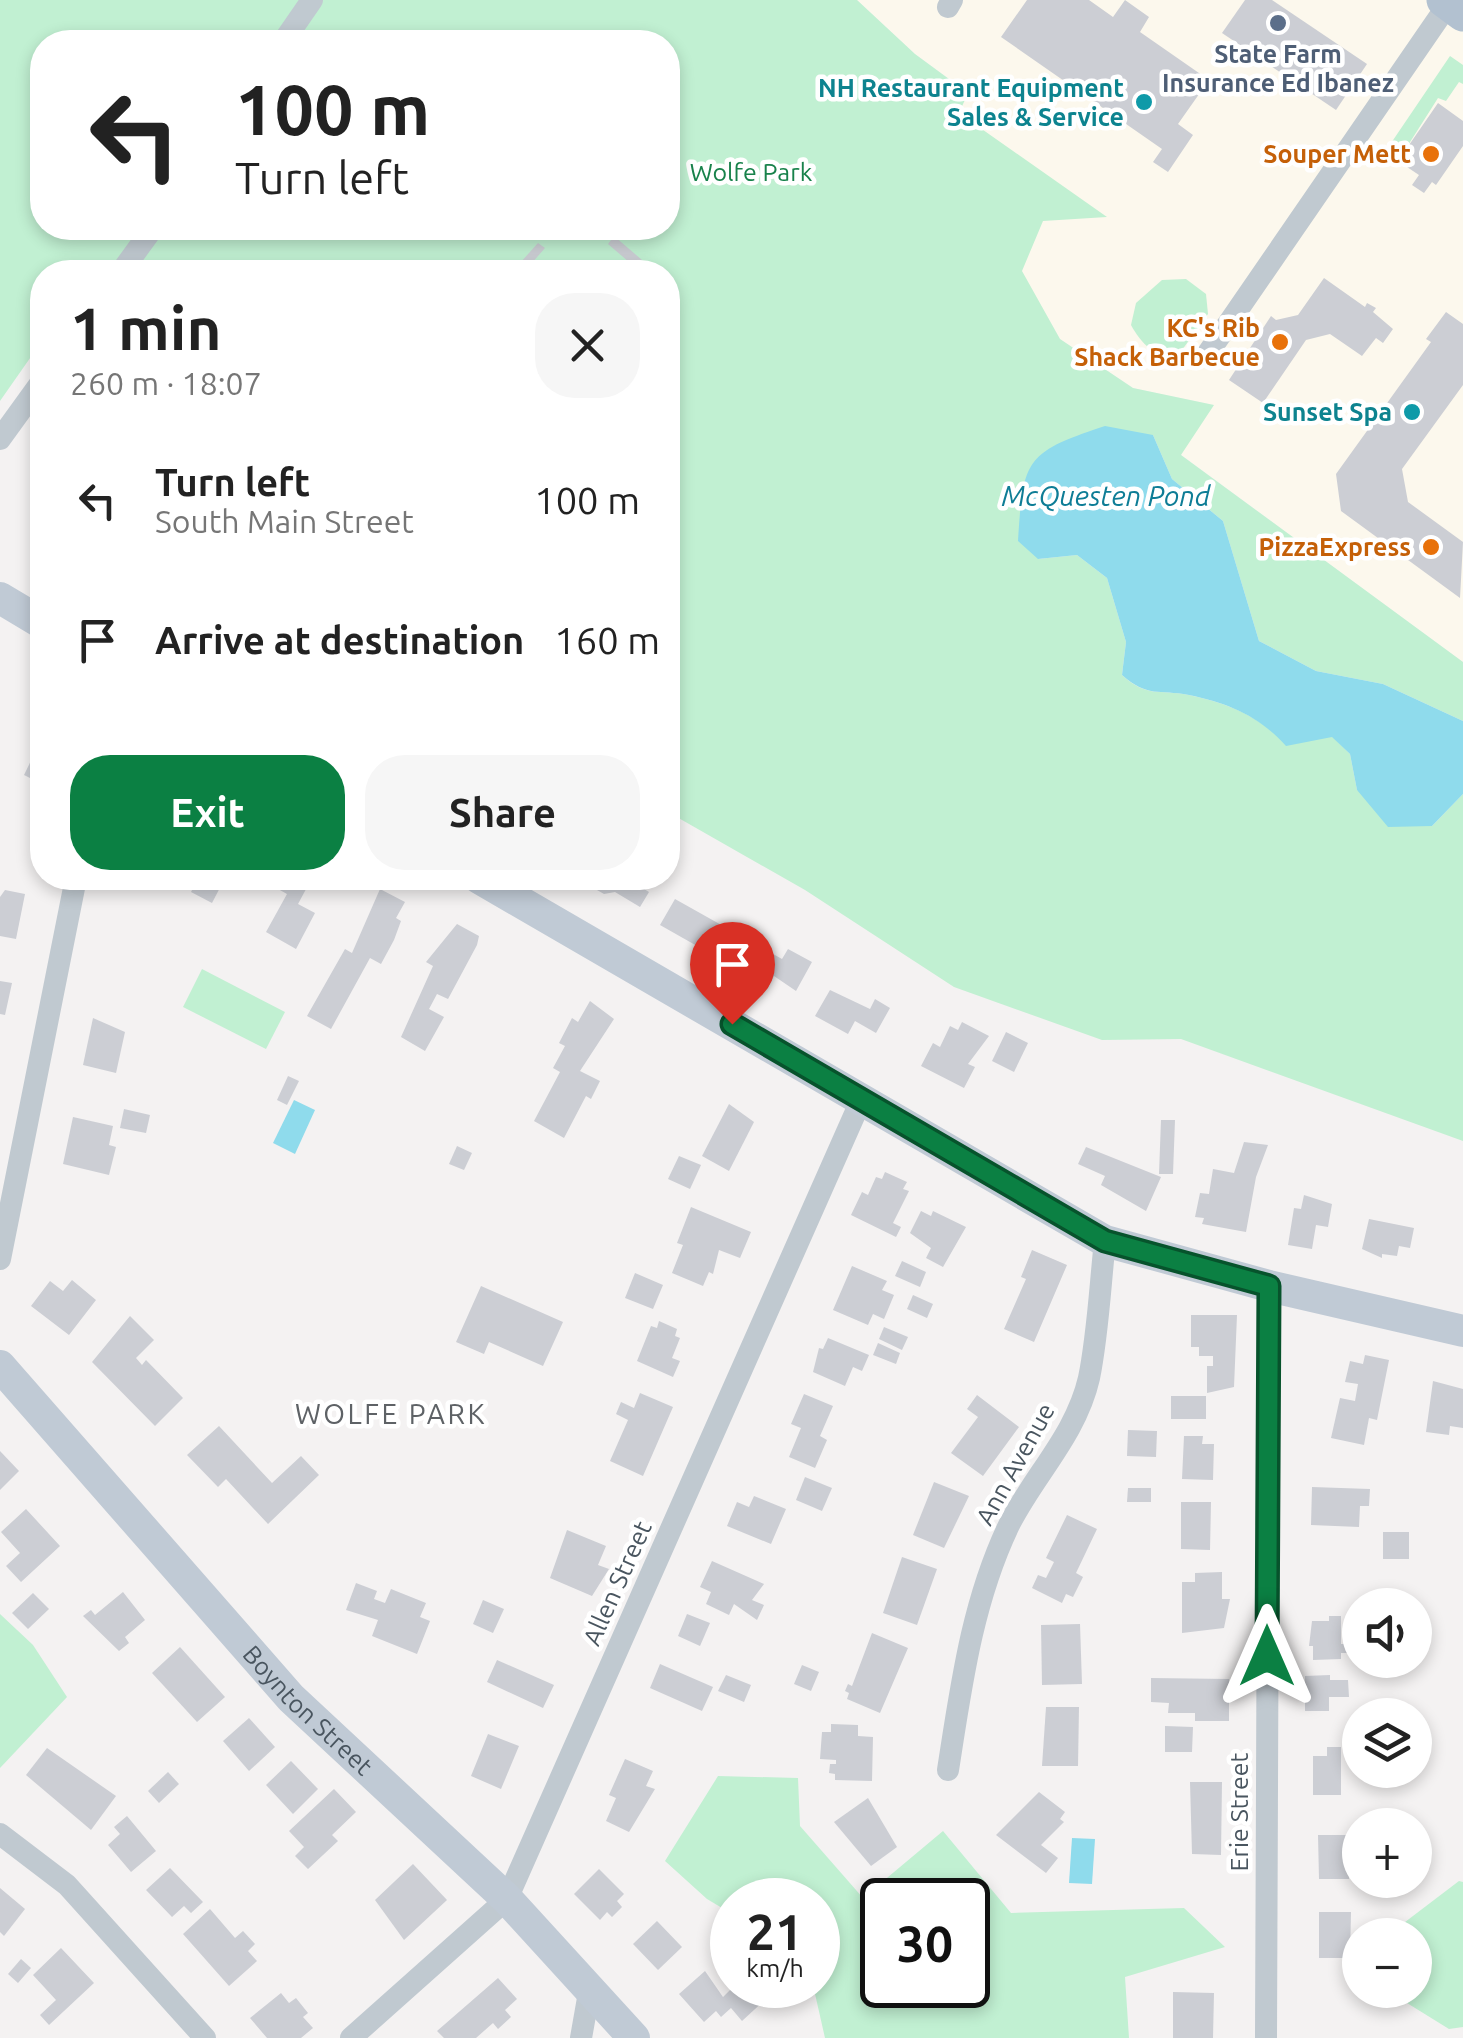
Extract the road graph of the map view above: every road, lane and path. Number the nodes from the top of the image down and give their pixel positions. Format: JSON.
{"nodes":[{"id":1,"x":312,"y":0,"type":"edge"},
{"id":2,"x":1452,"y":4,"type":"edge"},
{"id":3,"x":291,"y":30,"type":"edge"},
{"id":4,"x":1206,"y":356,"type":"dead end"},
{"id":5,"x":30,"y":398,"type":"edge"},
{"id":6,"x":0,"y":439,"type":"edge"},
{"id":7,"x":0,"y":598,"type":"edge"},
{"id":8,"x":30,"y":616,"type":"edge"},
{"id":9,"x":74,"y":890,"type":"edge"},
{"id":10,"x":500,"y":890,"type":"edge"},
{"id":11,"x":862,"y":1098,"type":"junction"},
{"id":12,"x":1105,"y":1241,"type":"junction"},
{"id":13,"x":0,"y":1259,"type":"edge"},
{"id":14,"x":1269,"y":1286,"type":"junction"},
{"id":15,"x":1463,"y":1331,"type":"edge"},
{"id":16,"x":0,"y":1366,"type":"edge"},
{"id":17,"x":948,"y":1770,"type":"dead end"},
{"id":18,"x":0,"y":1834,"type":"edge"},
{"id":19,"x":507,"y":1898,"type":"junction"},
{"id":20,"x":590,"y":1988,"type":"junction"},
{"id":21,"x":205,"y":2038,"type":"edge"},
{"id":22,"x":351,"y":2038,"type":"edge"},
{"id":23,"x":581,"y":2038,"type":"edge"},
{"id":24,"x":634,"y":2038,"type":"edge"},
{"id":25,"x":1266,"y":2038,"type":"edge"}],
"edges":[{"from":1,"to":3,"type":"street"},
{"from":2,"to":4,"type":"street"},
{"from":5,"to":6,"type":"street"},
{"from":7,"to":8,"type":"main road"},
{"from":9,"to":13,"type":"street"},
{"from":10,"to":11,"type":"main road"},
{"from":11,"to":12,"type":"main road"},
{"from":11,"to":19,"type":"street","name":"Allen Street"},
{"from":12,"to":14,"type":"main road"},
{"from":12,"to":17,"type":"street","name":"Ann Avenue"},
{"from":14,"to":15,"type":"main road"},
{"from":14,"to":25,"type":"street","name":"Erie Street"},
{"from":16,"to":19,"type":"main road","name":"Boynton Street"},
{"from":18,"to":21,"type":"street"},
{"from":19,"to":20,"type":"main road","name":"Boynton Street"},
{"from":19,"to":22,"type":"street","name":"Allen Street"},
{"from":20,"to":23,"type":"street"},
{"from":20,"to":24,"type":"main road","name":"Boynton Street"}]}
